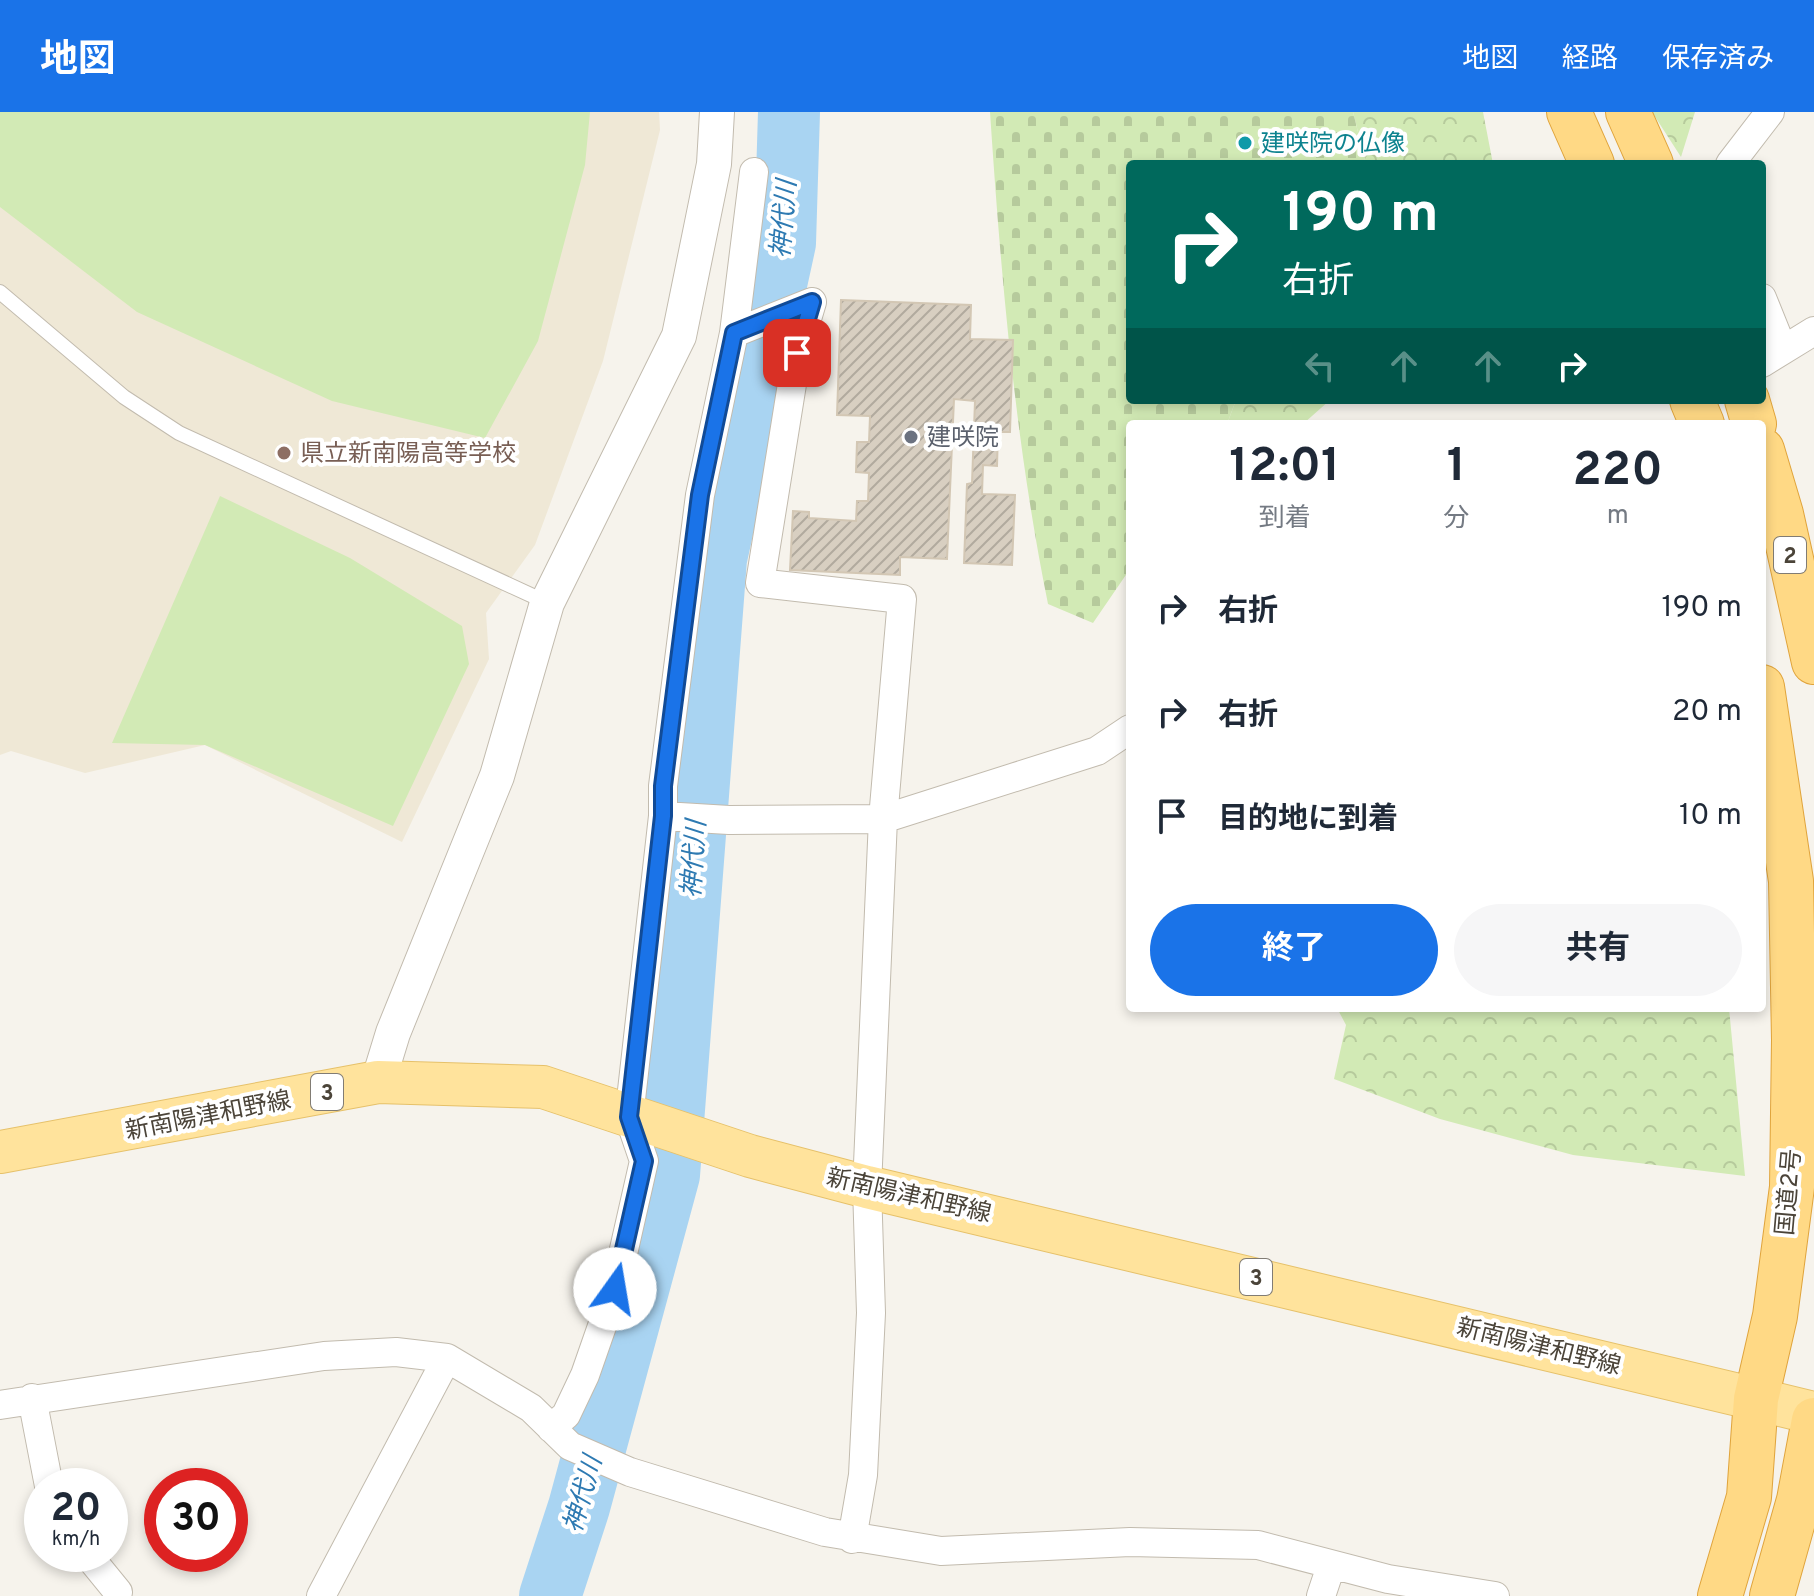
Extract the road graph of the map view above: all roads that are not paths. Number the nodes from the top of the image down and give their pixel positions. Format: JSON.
{"nodes":[{"id":1,"x":717,"y":112,"type":"edge"},
{"id":2,"x":1569,"y":112,"type":"edge"},
{"id":3,"x":1628,"y":112,"type":"edge"},
{"id":4,"x":1770,"y":112,"type":"edge"},
{"id":5,"x":1590,"y":160,"type":"edge"},
{"id":6,"x":1649,"y":160,"type":"edge"},
{"id":7,"x":1733,"y":160,"type":"edge"},
{"id":8,"x":754,"y":172,"type":"dead end"},
{"id":9,"x":0,"y":292,"type":"edge"},
{"id":10,"x":1766,"y":321,"type":"edge"},
{"id":11,"x":1814,"y":331,"type":"edge"},
{"id":12,"x":734,"y":333,"type":"junction"},
{"id":13,"x":1772,"y":356,"type":"edge"},
{"id":14,"x":1719,"y":404,"type":"edge"},
{"id":15,"x":1706,"y":420,"type":"edge"},
{"id":16,"x":1766,"y":463,"type":"edge"},
{"id":17,"x":547,"y":603,"type":"junction"},
{"id":18,"x":1814,"y":662,"type":"edge"},
{"id":19,"x":1766,"y":714,"type":"edge"},
{"id":20,"x":1126,"y":732,"type":"edge"},
{"id":21,"x":663,"y":816,"type":"junction"},
{"id":22,"x":883,"y":819,"type":"junction"},
{"id":23,"x":378,"y":1082,"type":"junction"},
{"id":24,"x":641,"y":1120,"type":"junction"},
{"id":25,"x":0,"y":1152,"type":"edge"},
{"id":26,"x":867,"y":1187,"type":"junction"},
{"id":27,"x":447,"y":1358,"type":"junction"},
{"id":28,"x":32,"y":1398,"type":"junction"},
{"id":29,"x":1756,"y":1399,"type":"junction"},
{"id":30,"x":0,"y":1405,"type":"edge"},
{"id":31,"x":1814,"y":1413,"type":"edge"},
{"id":32,"x":1814,"y":1420,"type":"edge"},
{"id":33,"x":560,"y":1437,"type":"junction"},
{"id":34,"x":46,"y":1468,"type":"edge"},
{"id":35,"x":852,"y":1539,"type":"junction"},
{"id":36,"x":1331,"y":1566,"type":"junction"},
{"id":37,"x":102,"y":1572,"type":"edge"},
{"id":38,"x":118,"y":1592,"type":"dead end"},
{"id":39,"x":321,"y":1596,"type":"edge"},
{"id":40,"x":1321,"y":1596,"type":"edge"},
{"id":41,"x":1495,"y":1596,"type":"edge"},
{"id":42,"x":1720,"y":1596,"type":"edge"},
{"id":43,"x":1772,"y":1596,"type":"edge"}],
"edges":[{"from":1,"to":17,"type":"street"},
{"from":2,"to":5,"type":"highway"},
{"from":3,"to":6,"type":"highway"},
{"from":4,"to":7,"type":"street"},
{"from":8,"to":12,"type":"street"},
{"from":9,"to":17,"type":"lane"},
{"from":10,"to":13,"type":"street"},
{"from":11,"to":13,"type":"street"},
{"from":12,"to":21,"type":"street"},
{"from":12,"to":22,"type":"street"},
{"from":14,"to":15,"type":"street"},
{"from":16,"to":18,"type":"highway","number":"2"},
{"from":17,"to":23,"type":"street"},
{"from":19,"to":29,"type":"highway","name":"国道2号"},
{"from":20,"to":22,"type":"street"},
{"from":21,"to":22,"type":"street"},
{"from":21,"to":24,"type":"street"},
{"from":22,"to":26,"type":"street"},
{"from":23,"to":24,"type":"main road","name":"新南陽津和野線","number":"3"},
{"from":23,"to":25,"type":"main road","name":"新南陽津和野線","number":"3"},
{"from":24,"to":26,"type":"main road","name":"新南陽津和野線","number":"3"},
{"from":24,"to":33,"type":"street"},
{"from":26,"to":29,"type":"main road","name":"新南陽津和野線","number":"3"},
{"from":26,"to":35,"type":"street"},
{"from":27,"to":28,"type":"street"},
{"from":27,"to":33,"type":"street"},
{"from":27,"to":39,"type":"street"},
{"from":28,"to":30,"type":"street"},
{"from":28,"to":34,"type":"street"},
{"from":29,"to":31,"type":"main road","name":"新南陽津和野線","number":"3"},
{"from":29,"to":42,"type":"highway","name":"国道2号"},
{"from":32,"to":43,"type":"highway"},
{"from":33,"to":35,"type":"street"},
{"from":35,"to":36,"type":"street"},
{"from":36,"to":40,"type":"street"},
{"from":36,"to":41,"type":"street"},
{"from":37,"to":38,"type":"street"}]}
